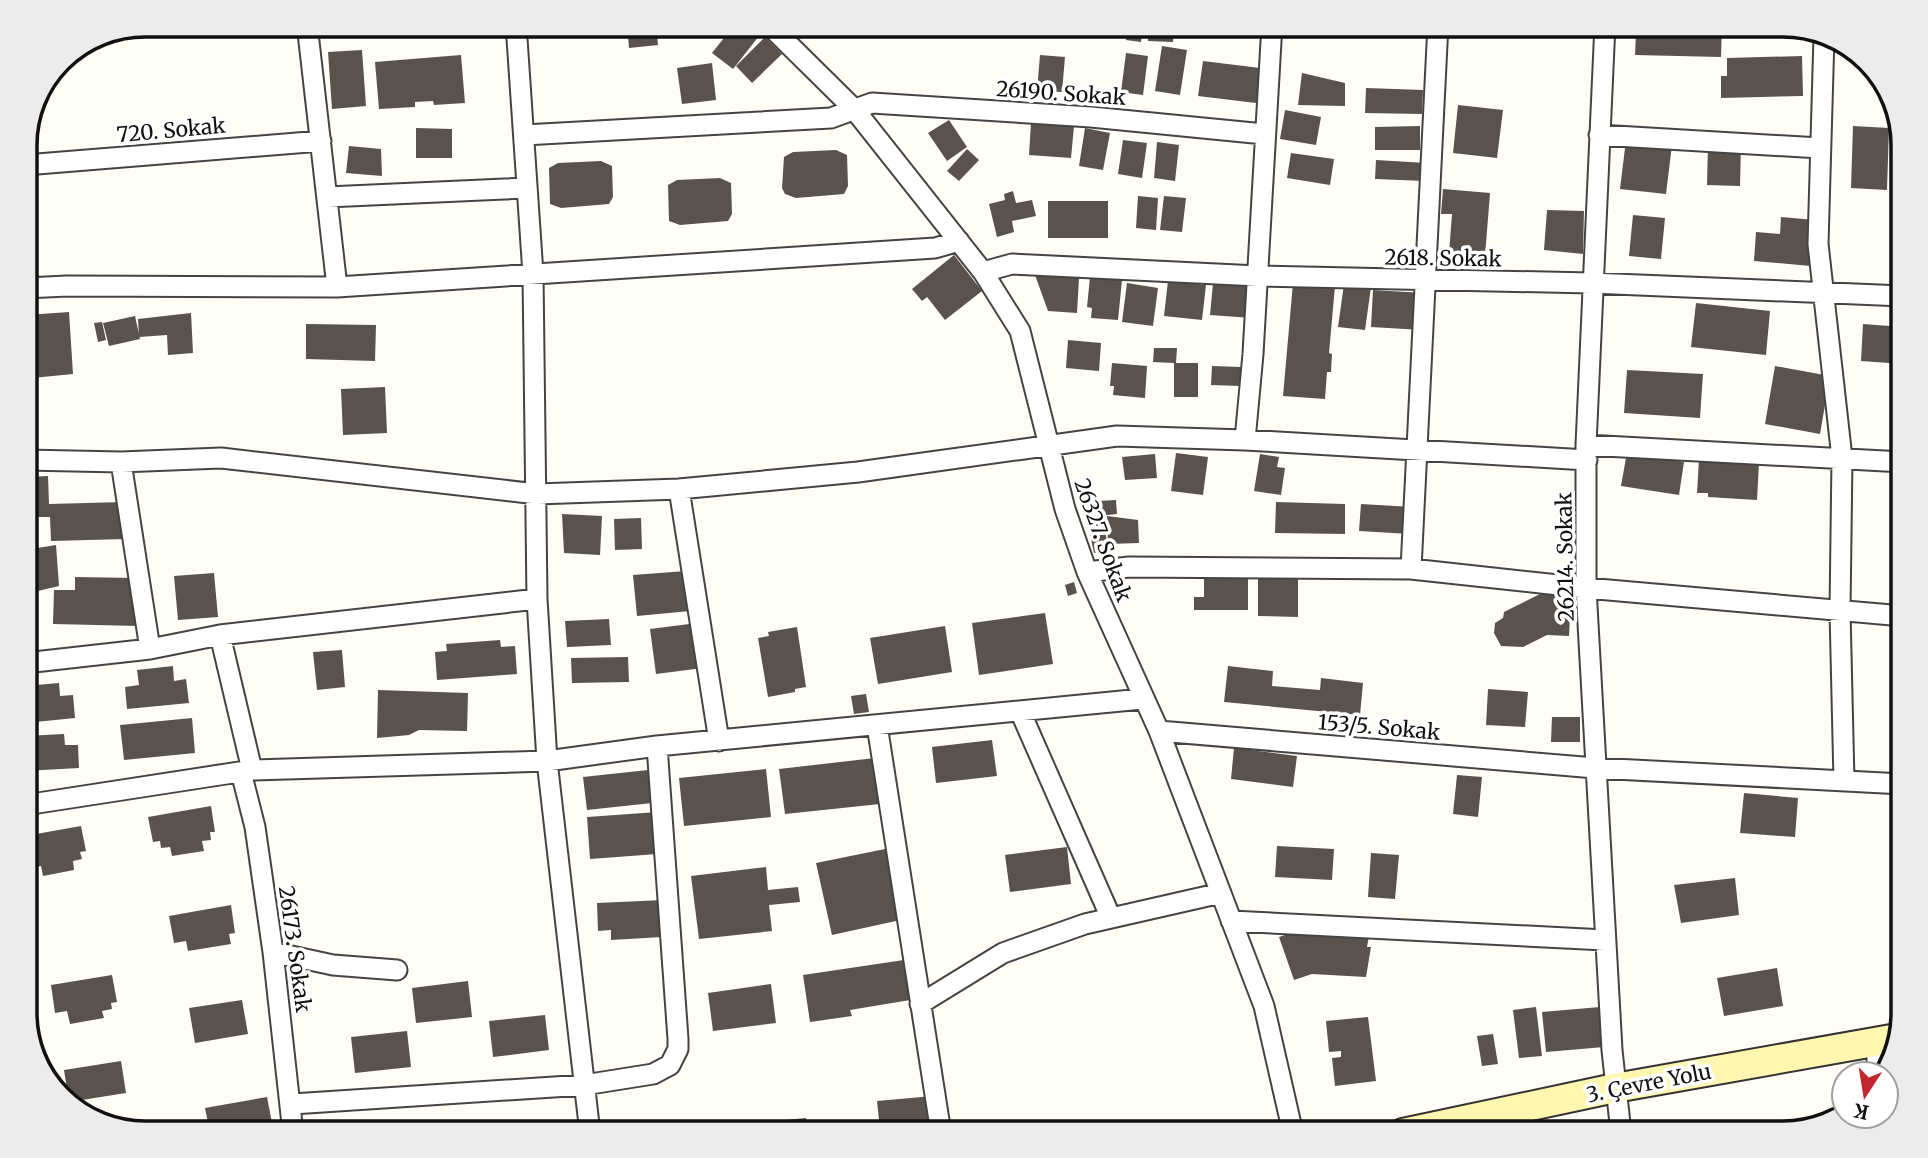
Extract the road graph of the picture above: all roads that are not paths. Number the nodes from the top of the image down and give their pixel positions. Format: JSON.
{"nodes":[{"id":1,"x":309,"y":37,"type":"edge"},
{"id":2,"x":517,"y":37,"type":"edge"},
{"id":3,"x":781,"y":37,"type":"edge"},
{"id":4,"x":1271,"y":37,"type":"edge"},
{"id":5,"x":1437,"y":37,"type":"edge"},
{"id":6,"x":1604,"y":37,"type":"edge"},
{"id":7,"x":1824,"y":45,"type":"edge"},
{"id":8,"x":854,"y":109,"type":"junction"},
{"id":9,"x":1264,"y":134,"type":"junction"},
{"id":10,"x":524,"y":135,"type":"junction"},
{"id":11,"x":1599,"y":135,"type":"junction"},
{"id":12,"x":321,"y":141,"type":"junction"},
{"id":13,"x":1820,"y":148,"type":"junction"},
{"id":14,"x":37,"y":164,"type":"edge"},
{"id":15,"x":527,"y":188,"type":"junction"},
{"id":16,"x":327,"y":197,"type":"junction"},
{"id":17,"x":959,"y":241,"type":"junction"},
{"id":18,"x":984,"y":272,"type":"junction"},
{"id":19,"x":533,"y":274,"type":"junction"},
{"id":20,"x":1258,"y":276,"type":"junction"},
{"id":21,"x":1427,"y":281,"type":"junction"},
{"id":22,"x":1591,"y":283,"type":"junction"},
{"id":23,"x":37,"y":287,"type":"edge"},
{"id":24,"x":337,"y":287,"type":"junction"},
{"id":25,"x":1824,"y":293,"type":"junction"},
{"id":26,"x":1891,"y":296,"type":"edge"},
{"id":27,"x":1245,"y":440,"type":"junction"},
{"id":28,"x":1047,"y":444,"type":"junction"},
{"id":29,"x":1419,"y":450,"type":"junction"},
{"id":30,"x":1586,"y":453,"type":"junction"},
{"id":31,"x":1842,"y":458,"type":"junction"},
{"id":32,"x":37,"y":460,"type":"edge"},
{"id":33,"x":121,"y":462,"type":"junction"},
{"id":34,"x":1891,"y":462,"type":"edge"},
{"id":35,"x":679,"y":489,"type":"junction"},
{"id":36,"x":537,"y":494,"type":"junction"},
{"id":37,"x":1411,"y":569,"type":"junction"},
{"id":38,"x":1087,"y":572,"type":"junction"},
{"id":39,"x":1586,"y":588,"type":"junction"},
{"id":40,"x":537,"y":598,"type":"junction"},
{"id":41,"x":1840,"y":611,"type":"junction"},
{"id":42,"x":1891,"y":615,"type":"edge"},
{"id":43,"x":220,"y":635,"type":"junction"},
{"id":44,"x":150,"y":649,"type":"junction"},
{"id":45,"x":37,"y":662,"type":"edge"},
{"id":46,"x":1142,"y":699,"type":"junction"},
{"id":47,"x":1020,"y":711,"type":"junction"},
{"id":48,"x":877,"y":725,"type":"junction"},
{"id":49,"x":1159,"y":731,"type":"junction"},
{"id":50,"x":719,"y":741,"type":"junction"},
{"id":51,"x":657,"y":746,"type":"junction"},
{"id":52,"x":547,"y":761,"type":"junction"},
{"id":53,"x":1595,"y":768,"type":"junction"},
{"id":54,"x":246,"y":771,"type":"junction"},
{"id":55,"x":1844,"y":781,"type":"junction"},
{"id":56,"x":1891,"y":783,"type":"edge"},
{"id":57,"x":37,"y":803,"type":"edge"},
{"id":58,"x":1221,"y":893,"type":"junction"},
{"id":59,"x":1111,"y":918,"type":"junction"},
{"id":60,"x":1231,"y":921,"type":"junction"},
{"id":61,"x":1605,"y":940,"type":"junction"},
{"id":62,"x":273,"y":952,"type":"junction"},
{"id":63,"x":397,"y":970,"type":"dead end"},
{"id":64,"x":920,"y":1004,"type":"junction"},
{"id":65,"x":1887,"y":1040,"type":"edge"},
{"id":66,"x":584,"y":1085,"type":"junction"},
{"id":67,"x":1615,"y":1088,"type":"junction"},
{"id":68,"x":292,"y":1104,"type":"junction"},
{"id":69,"x":293,"y":1121,"type":"edge"},
{"id":70,"x":588,"y":1121,"type":"edge"},
{"id":71,"x":939,"y":1121,"type":"edge"},
{"id":72,"x":1290,"y":1121,"type":"edge"},
{"id":73,"x":1500,"y":1121,"type":"edge"},
{"id":74,"x":1619,"y":1121,"type":"edge"}],
"edges":[{"from":1,"to":12,"type":"street"},
{"from":2,"to":10,"type":"street"},
{"from":3,"to":8,"type":"street","name":"26327. Sokak"},
{"from":4,"to":9,"type":"street"},
{"from":5,"to":21,"type":"street"},
{"from":6,"to":11,"type":"street","name":"26214. Sokak"},
{"from":7,"to":13,"type":"street"},
{"from":8,"to":9,"type":"street","name":"26190. Sokak"},
{"from":8,"to":10,"type":"street","name":"26190. Sokak"},
{"from":8,"to":17,"type":"street","name":"26327. Sokak"},
{"from":9,"to":20,"type":"street"},
{"from":10,"to":15,"type":"street"},
{"from":11,"to":13,"type":"street"},
{"from":11,"to":22,"type":"street","name":"26214. Sokak"},
{"from":12,"to":14,"type":"street","name":"720. Sokak"},
{"from":12,"to":16,"type":"street"},
{"from":13,"to":25,"type":"street"},
{"from":15,"to":16,"type":"street"},
{"from":15,"to":19,"type":"street"},
{"from":16,"to":24,"type":"street"},
{"from":17,"to":18,"type":"street","name":"26327. Sokak"},
{"from":17,"to":19,"type":"street"},
{"from":18,"to":20,"type":"street","name":"2618. Sokak"},
{"from":18,"to":28,"type":"street","name":"26327. Sokak"},
{"from":19,"to":24,"type":"street"},
{"from":19,"to":36,"type":"street"},
{"from":20,"to":21,"type":"street","name":"2618. Sokak"},
{"from":20,"to":27,"type":"street"},
{"from":21,"to":22,"type":"street","name":"2618. Sokak"},
{"from":21,"to":29,"type":"street"},
{"from":22,"to":25,"type":"street","name":"2618. Sokak"},
{"from":22,"to":30,"type":"street","name":"26214. Sokak"},
{"from":23,"to":24,"type":"street"},
{"from":25,"to":26,"type":"street","name":"2618. Sokak"},
{"from":25,"to":31,"type":"street"},
{"from":27,"to":28,"type":"street"},
{"from":27,"to":29,"type":"street"},
{"from":28,"to":35,"type":"street"},
{"from":28,"to":38,"type":"street","name":"26327. Sokak"},
{"from":29,"to":30,"type":"street"},
{"from":29,"to":37,"type":"street"},
{"from":30,"to":31,"type":"street"},
{"from":30,"to":39,"type":"street","name":"26214. Sokak"},
{"from":31,"to":34,"type":"street"},
{"from":31,"to":41,"type":"street"},
{"from":32,"to":33,"type":"street"},
{"from":33,"to":36,"type":"street"},
{"from":33,"to":44,"type":"street"},
{"from":35,"to":36,"type":"street"},
{"from":35,"to":50,"type":"street"},
{"from":36,"to":40,"type":"street"},
{"from":37,"to":38,"type":"street"},
{"from":37,"to":39,"type":"street"},
{"from":38,"to":46,"type":"street","name":"26327. Sokak"},
{"from":39,"to":41,"type":"street"},
{"from":39,"to":53,"type":"street","name":"26214. Sokak"},
{"from":40,"to":43,"type":"street"},
{"from":40,"to":52,"type":"street"},
{"from":41,"to":42,"type":"street"},
{"from":41,"to":55,"type":"street"},
{"from":43,"to":44,"type":"street"},
{"from":43,"to":54,"type":"street","name":"26173. Sokak"},
{"from":44,"to":45,"type":"street"},
{"from":46,"to":47,"type":"street"},
{"from":46,"to":49,"type":"street","name":"26327. Sokak"},
{"from":47,"to":48,"type":"street"},
{"from":47,"to":59,"type":"street"},
{"from":48,"to":50,"type":"street"},
{"from":48,"to":64,"type":"street"},
{"from":49,"to":53,"type":"street","name":"153/5. Sokak"},
{"from":49,"to":58,"type":"street","name":"26327. Sokak"},
{"from":50,"to":51,"type":"street"},
{"from":51,"to":52,"type":"street"},
{"from":51,"to":66,"type":"street"},
{"from":52,"to":54,"type":"street"},
{"from":52,"to":66,"type":"street"},
{"from":53,"to":55,"type":"street","name":"153/5. Sokak"},
{"from":53,"to":61,"type":"street","name":"26214. Sokak"},
{"from":54,"to":57,"type":"street"},
{"from":54,"to":62,"type":"street","name":"26173. Sokak"},
{"from":55,"to":56,"type":"street","name":"153/5. Sokak"},
{"from":58,"to":59,"type":"street"},
{"from":58,"to":60,"type":"street","name":"26327. Sokak"},
{"from":59,"to":64,"type":"street"},
{"from":60,"to":61,"type":"street"},
{"from":60,"to":72,"type":"street","name":"26327. Sokak"},
{"from":61,"to":67,"type":"street","name":"26214. Sokak"},
{"from":62,"to":63,"type":"street"},
{"from":62,"to":68,"type":"street","name":"26173. Sokak"},
{"from":64,"to":71,"type":"street"},
{"from":65,"to":67,"type":"main road","name":"3. Çevre Yolu"},
{"from":66,"to":68,"type":"street"},
{"from":66,"to":70,"type":"street"},
{"from":67,"to":73,"type":"main road","name":"3. Çevre Yolu"},
{"from":67,"to":74,"type":"street","name":"26214. Sokak"},
{"from":68,"to":69,"type":"street","name":"26173. Sokak"}]}
